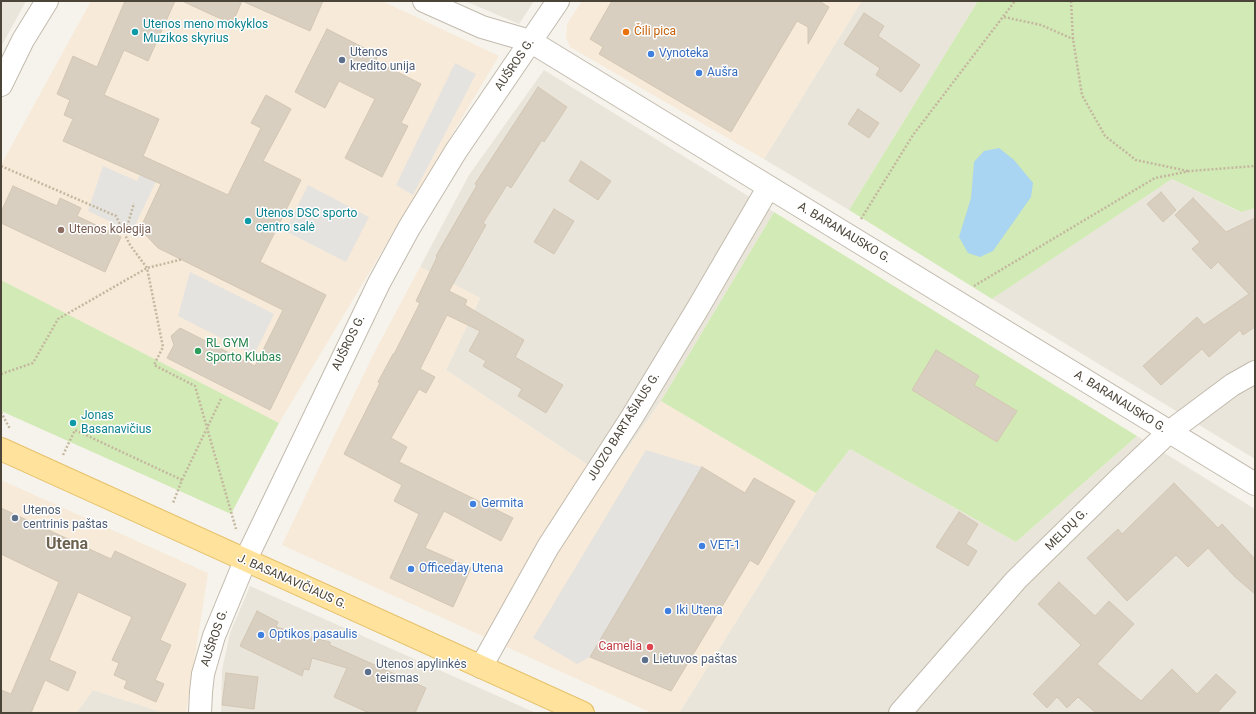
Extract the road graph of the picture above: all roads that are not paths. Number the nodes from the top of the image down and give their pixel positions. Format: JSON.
{"nodes":[{"id":1,"x":47,"y":1,"type":"edge"},
{"id":2,"x":424,"y":1,"type":"edge"},
{"id":3,"x":558,"y":1,"type":"edge"},
{"id":4,"x":530,"y":42,"type":"junction"},
{"id":5,"x":1,"y":85,"type":"edge"},
{"id":6,"x":768,"y":188,"type":"junction"},
{"id":7,"x":1255,"y":372,"type":"edge"},
{"id":8,"x":1169,"y":432,"type":"junction"},
{"id":9,"x":1,"y":449,"type":"edge"},
{"id":10,"x":1255,"y":484,"type":"edge"},
{"id":11,"x":245,"y":561,"type":"junction"},
{"id":12,"x":481,"y":667,"type":"junction"},
{"id":13,"x":200,"y":713,"type":"edge"},
{"id":14,"x":583,"y":713,"type":"edge"},
{"id":15,"x":900,"y":713,"type":"edge"}],
"edges":[{"from":1,"to":5,"type":"street"},
{"from":2,"to":4,"type":"street","name":"A. BARANAUSKO G."},
{"from":3,"to":4,"type":"street","name":"AUŠROS G."},
{"from":4,"to":6,"type":"street","name":"A. BARANAUSKO G."},
{"from":4,"to":11,"type":"street","name":"AUŠROS G."},
{"from":6,"to":8,"type":"street","name":"A. BARANAUSKO G."},
{"from":6,"to":12,"type":"street","name":"JUOZO BARTAŠIAUS G."},
{"from":7,"to":8,"type":"street","name":"MELDŲ G."},
{"from":8,"to":10,"type":"street","name":"A. BARANAUSKO G."},
{"from":8,"to":15,"type":"street","name":"MELDŲ G."},
{"from":9,"to":11,"type":"main road","name":"J. BASANAVIČIAUS G."},
{"from":11,"to":12,"type":"main road","name":"J. BASANAVIČIAUS G."},
{"from":11,"to":13,"type":"street","name":"AUŠROS G."},
{"from":12,"to":14,"type":"main road","name":"J. BASANAVIČIAUS G."}]}
